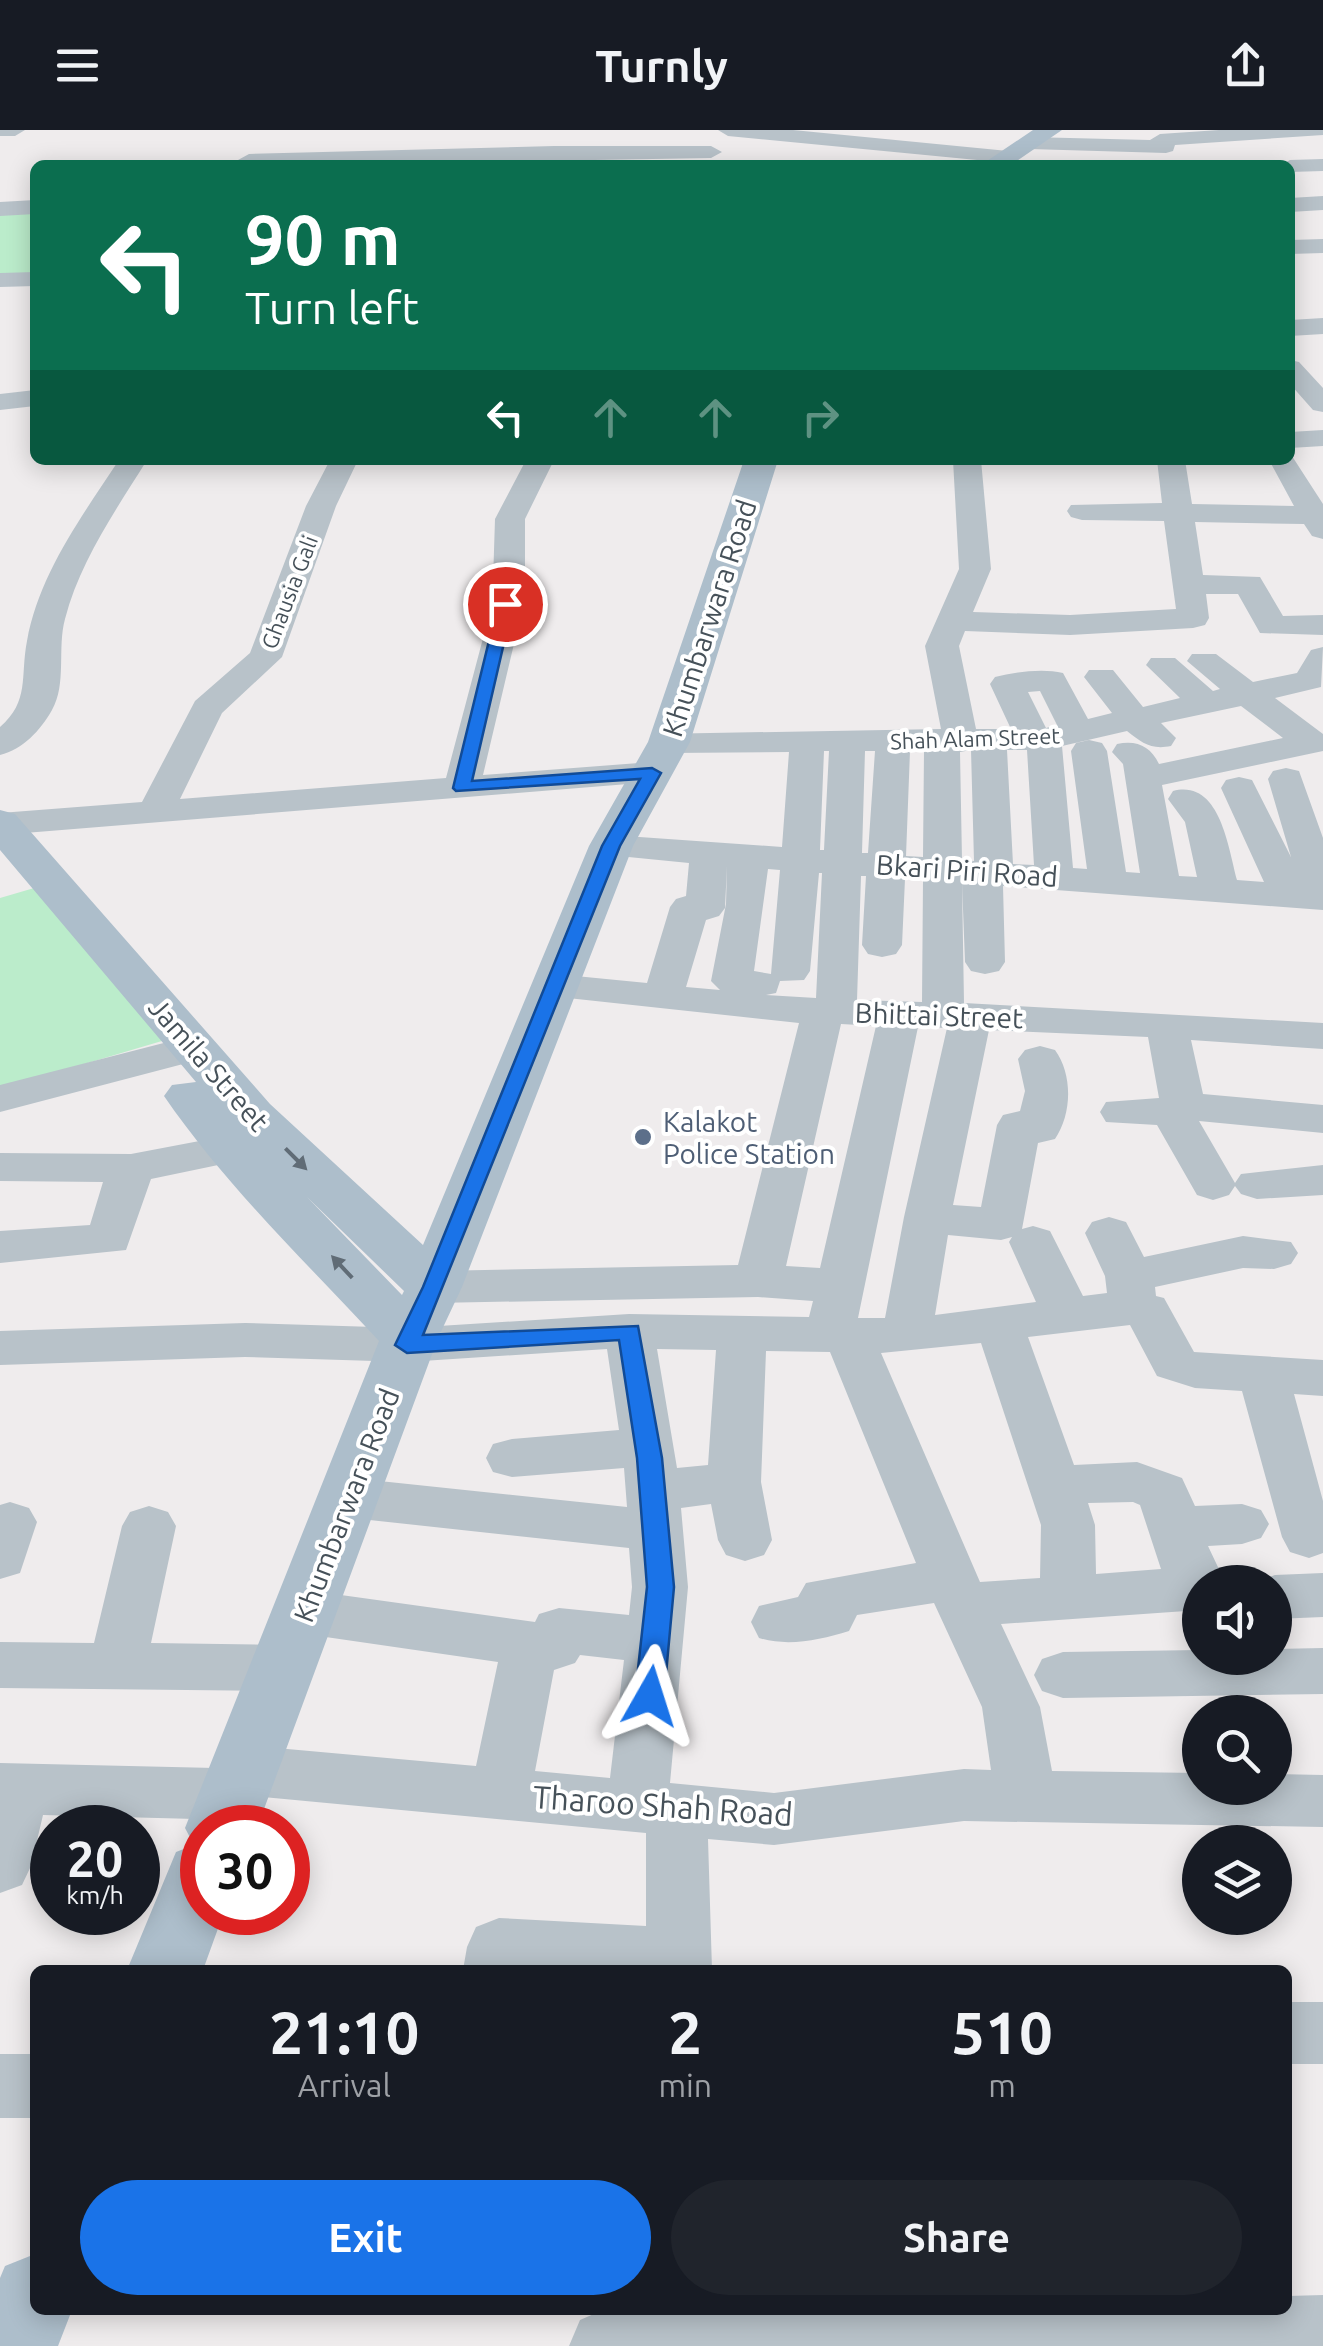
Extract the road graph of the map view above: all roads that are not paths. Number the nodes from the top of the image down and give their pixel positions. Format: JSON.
{"nodes":[{"id":1,"x":0,"y":130,"type":"edge"},
{"id":2,"x":15,"y":130,"type":"edge"},
{"id":3,"x":817,"y":130,"type":"edge"},
{"id":4,"x":934,"y":130,"type":"edge"},
{"id":5,"x":1182,"y":130,"type":"edge"},
{"id":6,"x":1318,"y":130,"type":"edge"},
{"id":7,"x":1323,"y":136,"type":"edge"},
{"id":8,"x":679,"y":137,"type":"edge"},
{"id":9,"x":1323,"y":146,"type":"edge"},
{"id":10,"x":1166,"y":147,"type":"edge"},
{"id":11,"x":1265,"y":148,"type":"edge"},
{"id":12,"x":1080,"y":149,"type":"edge"},
{"id":13,"x":724,"y":150,"type":"edge"},
{"id":14,"x":787,"y":150,"type":"junction"},
{"id":15,"x":1018,"y":150,"type":"edge"},
{"id":16,"x":249,"y":151,"type":"edge"},
{"id":17,"x":398,"y":151,"type":"edge"},
{"id":18,"x":1323,"y":155,"type":"edge"},
{"id":19,"x":555,"y":156,"type":"edge"},
{"id":20,"x":373,"y":160,"type":"edge"},
{"id":21,"x":525,"y":160,"type":"edge"},
{"id":22,"x":816,"y":160,"type":"edge"},
{"id":23,"x":881,"y":160,"type":"edge"},
{"id":24,"x":1323,"y":165,"type":"edge"},
{"id":25,"x":1323,"y":174,"type":"edge"},
{"id":26,"x":1295,"y":176,"type":"edge"},
{"id":27,"x":1323,"y":184,"type":"edge"},
{"id":28,"x":1295,"y":185,"type":"edge"},
{"id":29,"x":1295,"y":198,"type":"edge"},
{"id":30,"x":1295,"y":206,"type":"edge"},
{"id":31,"x":30,"y":207,"type":"edge"},
{"id":32,"x":0,"y":209,"type":"edge"},
{"id":33,"x":1323,"y":214,"type":"edge"},
{"id":34,"x":1295,"y":215,"type":"edge"},
{"id":35,"x":1295,"y":224,"type":"edge"},
{"id":36,"x":1295,"y":232,"type":"edge"},
{"id":37,"x":1323,"y":246,"type":"edge"},
{"id":38,"x":1295,"y":247,"type":"edge"},
{"id":39,"x":1295,"y":269,"type":"edge"},
{"id":40,"x":1323,"y":269,"type":"edge"},
{"id":41,"x":30,"y":279,"type":"edge"},
{"id":42,"x":0,"y":280,"type":"edge"},
{"id":43,"x":1323,"y":326,"type":"edge"},
{"id":44,"x":1295,"y":328,"type":"edge"},
{"id":45,"x":1295,"y":342,"type":"edge"},
{"id":46,"x":1323,"y":342,"type":"edge"},
{"id":47,"x":1323,"y":356,"type":"edge"},
{"id":48,"x":1305,"y":386,"type":"edge"},
{"id":49,"x":30,"y":399,"type":"edge"},
{"id":50,"x":0,"y":402,"type":"edge"},
{"id":51,"x":1323,"y":422,"type":"edge"},
{"id":52,"x":1295,"y":424,"type":"edge"},
{"id":53,"x":1323,"y":438,"type":"edge"},
{"id":54,"x":1295,"y":440,"type":"edge"},
{"id":55,"x":1323,"y":456,"type":"edge"},
{"id":56,"x":1295,"y":458,"type":"edge"},
{"id":57,"x":129,"y":465,"type":"edge"},
{"id":58,"x":342,"y":465,"type":"edge"},
{"id":59,"x":537,"y":465,"type":"edge"},
{"id":60,"x":759,"y":465,"type":"edge"},
{"id":61,"x":967,"y":465,"type":"edge"},
{"id":62,"x":1173,"y":465,"type":"edge"},
{"id":63,"x":1290,"y":465,"type":"edge"},
{"id":64,"x":1075,"y":501,"type":"dead end"},
{"id":65,"x":1178,"y":505,"type":"junction"},
{"id":66,"x":1316,"y":534,"type":"edge"},
{"id":67,"x":1190,"y":585,"type":"junction"},
{"id":68,"x":952,"y":620,"type":"junction"},
{"id":69,"x":1323,"y":624,"type":"edge"},
{"id":70,"x":1323,"y":645,"type":"edge"},
{"id":71,"x":944,"y":655,"type":"junction"},
{"id":72,"x":1319,"y":692,"type":"edge"},
{"id":73,"x":1208,"y":704,"type":"junction"},
{"id":74,"x":1259,"y":713,"type":"junction"},
{"id":75,"x":1108,"y":733,"type":"junction"},
{"id":76,"x":807,"y":742,"type":"junction"},
{"id":77,"x":847,"y":742,"type":"junction"},
{"id":78,"x":893,"y":742,"type":"junction"},
{"id":79,"x":964,"y":742,"type":"junction"},
{"id":80,"x":0,"y":744,"type":"edge"},
{"id":81,"x":1181,"y":756,"type":"dead end"},
{"id":82,"x":661,"y":757,"type":"junction"},
{"id":83,"x":1323,"y":771,"type":"edge"},
{"id":84,"x":1235,"y":775,"type":"junction"},
{"id":85,"x":1286,"y":779,"type":"junction"},
{"id":86,"x":462,"y":788,"type":"junction"},
{"id":87,"x":1186,"y":799,"type":"junction"},
{"id":88,"x":155,"y":812,"type":"junction"},
{"id":89,"x":0,"y":824,"type":"edge"},
{"id":90,"x":611,"y":846,"type":"junction"},
{"id":91,"x":709,"y":852,"type":"junction"},
{"id":92,"x":750,"y":856,"type":"junction"},
{"id":93,"x":798,"y":859,"type":"junction"},
{"id":94,"x":840,"y":862,"type":"junction"},
{"id":95,"x":889,"y":865,"type":"junction"},
{"id":96,"x":942,"y":868,"type":"junction"},
{"id":97,"x":989,"y":872,"type":"junction"},
{"id":98,"x":1054,"y":876,"type":"junction"},
{"id":99,"x":24,"y":878,"type":"edge"},
{"id":100,"x":1108,"y":880,"type":"junction"},
{"id":101,"x":1161,"y":883,"type":"junction"},
{"id":102,"x":1219,"y":888,"type":"junction"},
{"id":103,"x":1311,"y":896,"type":"edge"},
{"id":104,"x":882,"y":946,"type":"dead end"},
{"id":105,"x":985,"y":962,"type":"dead end"},
{"id":106,"x":668,"y":983,"type":"dead end"},
{"id":107,"x":555,"y":986,"type":"junction"},
{"id":108,"x":829,"y":1011,"type":"junction"},
{"id":109,"x":938,"y":1015,"type":"junction"},
{"id":110,"x":1167,"y":1026,"type":"junction"},
{"id":111,"x":1323,"y":1036,"type":"edge"},
{"id":112,"x":175,"y":1053,"type":"junction"},
{"id":113,"x":1040,"y":1060,"type":"dead end"},
{"id":114,"x":0,"y":1098,"type":"edge"},
{"id":115,"x":1177,"y":1107,"type":"junction"},
{"id":116,"x":1122,"y":1112,"type":"dead end"},
{"id":117,"x":1318,"y":1128,"type":"edge"},
{"id":118,"x":232,"y":1149,"type":"junction"},
{"id":119,"x":0,"y":1167,"type":"edge"},
{"id":120,"x":131,"y":1168,"type":"junction"},
{"id":121,"x":1323,"y":1180,"type":"edge"},
{"id":122,"x":1109,"y":1232,"type":"dead end"},
{"id":123,"x":923,"y":1239,"type":"junction"},
{"id":124,"x":1034,"y":1242,"type":"dead end"},
{"id":125,"x":0,"y":1248,"type":"edge"},
{"id":126,"x":1274,"y":1253,"type":"dead end"},
{"id":127,"x":758,"y":1281,"type":"junction"},
{"id":128,"x":434,"y":1287,"type":"junction"},
{"id":129,"x":1131,"y":1293,"type":"junction"},
{"id":130,"x":842,"y":1302,"type":"junction"},
{"id":131,"x":1067,"y":1315,"type":"junction"},
{"id":132,"x":999,"y":1324,"type":"junction"},
{"id":133,"x":630,"y":1332,"type":"junction"},
{"id":134,"x":742,"y":1334,"type":"junction"},
{"id":135,"x":906,"y":1336,"type":"junction"},
{"id":136,"x":408,"y":1342,"type":"junction"},
{"id":137,"x":0,"y":1348,"type":"edge"},
{"id":138,"x":1304,"y":1384,"type":"edge"},
{"id":139,"x":512,"y":1458,"type":"dead end"},
{"id":140,"x":734,"y":1482,"type":"junction"},
{"id":141,"x":1054,"y":1486,"type":"junction"},
{"id":142,"x":651,"y":1489,"type":"junction"},
{"id":143,"x":351,"y":1498,"type":"junction"},
{"id":144,"x":1242,"y":1524,"type":"dead end"},
{"id":145,"x":148,"y":1526,"type":"dead end"},
{"id":146,"x":1175,"y":1528,"type":"junction"},
{"id":147,"x":1308,"y":1537,"type":"dead end"},
{"id":148,"x":745,"y":1540,"type":"dead end"},
{"id":149,"x":1189,"y":1565,"type":"edge"},
{"id":150,"x":1182,"y":1588,"type":"edge"},
{"id":151,"x":957,"y":1592,"type":"junction"},
{"id":152,"x":1323,"y":1596,"type":"edge"},
{"id":153,"x":1068,"y":1597,"type":"junction"},
{"id":154,"x":1292,"y":1597,"type":"edge"},
{"id":155,"x":306,"y":1612,"type":"junction"},
{"id":156,"x":779,"y":1622,"type":"dead end"},
{"id":157,"x":656,"y":1641,"type":"junction"},
{"id":158,"x":530,"y":1644,"type":"junction"},
{"id":159,"x":0,"y":1665,"type":"edge"},
{"id":160,"x":116,"y":1666,"type":"junction"},
{"id":161,"x":284,"y":1668,"type":"junction"},
{"id":162,"x":1323,"y":1671,"type":"edge"},
{"id":163,"x":1063,"y":1675,"type":"dead end"},
{"id":164,"x":9,"y":1789,"type":"edge"},
{"id":165,"x":501,"y":1793,"type":"junction"},
{"id":166,"x":1026,"y":1796,"type":"junction"},
{"id":167,"x":233,"y":1797,"type":"edge"},
{"id":168,"x":1323,"y":1801,"type":"edge"},
{"id":169,"x":657,"y":1808,"type":"junction"},
{"id":170,"x":0,"y":1866,"type":"edge"},
{"id":171,"x":180,"y":1931,"type":"edge"},
{"id":172,"x":678,"y":1964,"type":"edge"},
{"id":173,"x":167,"y":1965,"type":"edge"},
{"id":174,"x":497,"y":1965,"type":"edge"},
{"id":175,"x":1292,"y":2033,"type":"edge"},
{"id":176,"x":1323,"y":2033,"type":"edge"},
{"id":177,"x":0,"y":2086,"type":"edge"},
{"id":178,"x":30,"y":2086,"type":"edge"},
{"id":179,"x":30,"y":2308,"type":"edge"},
{"id":180,"x":1323,"y":2332,"type":"edge"},
{"id":181,"x":15,"y":2346,"type":"edge"},
{"id":182,"x":606,"y":2346,"type":"edge"}],
"edges":[{"from":1,"to":2,"type":"street"},
{"from":3,"to":15,"type":"street"},
{"from":4,"to":15,"type":"street"},
{"from":5,"to":10,"type":"street"},
{"from":6,"to":11,"type":"street"},
{"from":7,"to":11,"type":"street"},
{"from":8,"to":17,"type":"street"},
{"from":8,"to":19,"type":"street"},
{"from":9,"to":10,"type":"street"},
{"from":10,"to":11,"type":"street"},
{"from":10,"to":12,"type":"street"},
{"from":10,"to":12,"type":"street"},
{"from":11,"to":18,"type":"street"},
{"from":11,"to":24,"type":"street"},
{"from":12,"to":15,"type":"street"},
{"from":13,"to":14,"type":"street"},
{"from":13,"to":15,"type":"street"},
{"from":13,"to":19,"type":"street"},
{"from":14,"to":15,"type":"street"},
{"from":14,"to":22,"type":"street"},
{"from":14,"to":23,"type":"street"},
{"from":16,"to":17,"type":"street"},
{"from":17,"to":19,"type":"street"},
{"from":17,"to":20,"type":"street"},
{"from":19,"to":21,"type":"street"},
{"from":25,"to":26,"type":"street"},
{"from":27,"to":28,"type":"street"},
{"from":29,"to":33,"type":"street"},
{"from":30,"to":33,"type":"street"},
{"from":31,"to":32,"type":"street"},
{"from":33,"to":34,"type":"street"},
{"from":33,"to":35,"type":"street"},
{"from":33,"to":36,"type":"street"},
{"from":37,"to":38,"type":"street"},
{"from":39,"to":40,"type":"street"},
{"from":41,"to":42,"type":"street"},
{"from":43,"to":44,"type":"street"},
{"from":45,"to":46,"type":"street"},
{"from":47,"to":48,"type":"street"},
{"from":49,"to":50,"type":"street"},
{"from":51,"to":52,"type":"street"},
{"from":53,"to":54,"type":"street"},
{"from":55,"to":56,"type":"street"},
{"from":57,"to":80,"type":"street"},
{"from":58,"to":88,"type":"street","name":"Ghausia Gali"},
{"from":59,"to":86,"type":"street"},
{"from":60,"to":82,"type":"main road","name":"Khumbarwara Road"},
{"from":61,"to":68,"type":"street"},
{"from":62,"to":65,"type":"street"},
{"from":63,"to":66,"type":"street"},
{"from":64,"to":65,"type":"street"},
{"from":65,"to":66,"type":"street"},
{"from":65,"to":67,"type":"street"},
{"from":67,"to":68,"type":"street"},
{"from":67,"to":69,"type":"street"},
{"from":68,"to":71,"type":"street"},
{"from":70,"to":74,"type":"street"},
{"from":71,"to":75,"type":"street"},
{"from":71,"to":79,"type":"street"},
{"from":72,"to":74,"type":"street","name":"Shah Alam Street"},
{"from":73,"to":74,"type":"street","name":"Shah Alam Street"},
{"from":73,"to":75,"type":"street","name":"Shah Alam Street"},
{"from":73,"to":75,"type":"street"},
{"from":74,"to":84,"type":"street"},
{"from":75,"to":79,"type":"street","name":"Shah Alam Street"},
{"from":75,"to":81,"type":"street"},
{"from":75,"to":84,"type":"street"},
{"from":75,"to":84,"type":"street"},
{"from":75,"to":87,"type":"street"},
{"from":75,"to":98,"type":"street"},
{"from":75,"to":100,"type":"street"},
{"from":75,"to":101,"type":"street"},
{"from":76,"to":77,"type":"street","name":"Shah Alam Street"},
{"from":76,"to":82,"type":"street","name":"Shah Alam Street"},
{"from":76,"to":93,"type":"street"},
{"from":77,"to":78,"type":"street","name":"Shah Alam Street"},
{"from":77,"to":94,"type":"street"},
{"from":78,"to":79,"type":"street","name":"Shah Alam Street"},
{"from":78,"to":95,"type":"street"},
{"from":79,"to":96,"type":"street"},
{"from":79,"to":97,"type":"street"},
{"from":82,"to":86,"type":"street","name":"Shah Alam Street"},
{"from":82,"to":90,"type":"main road","name":"Khumbarwara Road"},
{"from":83,"to":85,"type":"street"},
{"from":84,"to":85,"type":"street"},
{"from":84,"to":87,"type":"street"},
{"from":84,"to":103,"type":"street"},
{"from":85,"to":103,"type":"street"},
{"from":86,"to":88,"type":"street","name":"Shah Alam Street"},
{"from":87,"to":102,"type":"street"},
{"from":88,"to":89,"type":"street","name":"Shah Alam Street"},
{"from":89,"to":99,"type":"main road"},
{"from":90,"to":91,"type":"street","name":"Bkari Piri Road"},
{"from":90,"to":107,"type":"main road","name":"Khumbarwara Road"},
{"from":91,"to":92,"type":"street","name":"Bkari Piri Road"},
{"from":91,"to":106,"type":"street"},
{"from":92,"to":93,"type":"street","name":"Bkari Piri Road"},
{"from":92,"to":93,"type":"street"},
{"from":93,"to":94,"type":"street","name":"Bkari Piri Road"},
{"from":94,"to":95,"type":"street","name":"Bkari Piri Road"},
{"from":94,"to":108,"type":"street"},
{"from":95,"to":96,"type":"street","name":"Bkari Piri Road"},
{"from":95,"to":104,"type":"street"},
{"from":96,"to":97,"type":"street","name":"Bkari Piri Road"},
{"from":96,"to":109,"type":"street"},
{"from":97,"to":98,"type":"street","name":"Bkari Piri Road"},
{"from":97,"to":105,"type":"street"},
{"from":98,"to":100,"type":"street","name":"Bkari Piri Road"},
{"from":99,"to":112,"type":"main road"},
{"from":100,"to":101,"type":"street","name":"Bkari Piri Road"},
{"from":101,"to":102,"type":"street","name":"Bkari Piri Road"},
{"from":102,"to":103,"type":"street","name":"Bkari Piri Road"},
{"from":107,"to":108,"type":"street","name":"Bhittai Street"},
{"from":107,"to":128,"type":"main road","name":"Khumbarwara Road"},
{"from":108,"to":109,"type":"street","name":"Bhittai Street"},
{"from":108,"to":127,"type":"street"},
{"from":109,"to":110,"type":"street","name":"Bhittai Street"},
{"from":109,"to":123,"type":"street"},
{"from":109,"to":130,"type":"street"},
{"from":110,"to":111,"type":"street","name":"Bhittai Street"},
{"from":110,"to":115,"type":"street"},
{"from":112,"to":114,"type":"street"},
{"from":112,"to":118,"type":"main road"},
{"from":112,"to":128,"type":"main road","name":"Jamila Street","one_way":true},
{"from":113,"to":123,"type":"street"},
{"from":115,"to":116,"type":"street"},
{"from":115,"to":117,"type":"street"},
{"from":115,"to":121,"type":"street"},
{"from":118,"to":120,"type":"street"},
{"from":136,"to":118,"type":"main road","one_way":true},
{"from":119,"to":120,"type":"street"},
{"from":120,"to":125,"type":"street"},
{"from":122,"to":129,"type":"street"},
{"from":123,"to":130,"type":"street"},
{"from":123,"to":135,"type":"street"},
{"from":124,"to":131,"type":"street"},
{"from":126,"to":129,"type":"street"},
{"from":127,"to":128,"type":"street"},
{"from":127,"to":130,"type":"street"},
{"from":128,"to":136,"type":"main road","name":"Khumbarwara Road"},
{"from":129,"to":131,"type":"street"},
{"from":129,"to":138,"type":"street"},
{"from":130,"to":134,"type":"street"},
{"from":130,"to":135,"type":"street"},
{"from":130,"to":151,"type":"street"},
{"from":131,"to":132,"type":"street"},
{"from":132,"to":135,"type":"street"},
{"from":132,"to":141,"type":"street"},
{"from":133,"to":134,"type":"street"},
{"from":133,"to":136,"type":"street"},
{"from":133,"to":142,"type":"street"},
{"from":134,"to":140,"type":"street"},
{"from":136,"to":137,"type":"street"},
{"from":136,"to":143,"type":"main road","name":"Khumbarwara Road"},
{"from":138,"to":147,"type":"street"},
{"from":139,"to":142,"type":"street"},
{"from":140,"to":142,"type":"street"},
{"from":140,"to":148,"type":"street"},
{"from":141,"to":146,"type":"street"},
{"from":141,"to":153,"type":"street"},
{"from":142,"to":143,"type":"street"},
{"from":142,"to":157,"type":"street"},
{"from":143,"to":155,"type":"main road","name":"Khumbarwara Road"},
{"from":144,"to":146,"type":"street"},
{"from":145,"to":160,"type":"street"},
{"from":146,"to":149,"type":"street"},
{"from":150,"to":153,"type":"street"},
{"from":151,"to":153,"type":"street"},
{"from":151,"to":156,"type":"street"},
{"from":151,"to":166,"type":"street"},
{"from":152,"to":154,"type":"street"},
{"from":155,"to":158,"type":"street"},
{"from":155,"to":161,"type":"main road","name":"Khumbarwara Road"},
{"from":157,"to":158,"type":"street"},
{"from":157,"to":169,"type":"street"},
{"from":158,"to":165,"type":"street"},
{"from":159,"to":160,"type":"street"},
{"from":160,"to":161,"type":"street"},
{"from":161,"to":167,"type":"main road","name":"Khumbarwara Road"},
{"from":162,"to":163,"type":"street"},
{"from":164,"to":167,"type":"street","name":"Tharoo Shah Road"},
{"from":164,"to":170,"type":"street"},
{"from":165,"to":167,"type":"street","name":"Tharoo Shah Road"},
{"from":165,"to":169,"type":"street","name":"Tharoo Shah Road"},
{"from":166,"to":168,"type":"street","name":"Tharoo Shah Road"},
{"from":166,"to":169,"type":"street","name":"Tharoo Shah Road"},
{"from":169,"to":172,"type":"street"},
{"from":171,"to":173,"type":"main road"},
{"from":172,"to":174,"type":"street"},
{"from":175,"to":176,"type":"street"},
{"from":177,"to":178,"type":"street"},
{"from":179,"to":181,"type":"main road"},
{"from":180,"to":182,"type":"street"}]}
